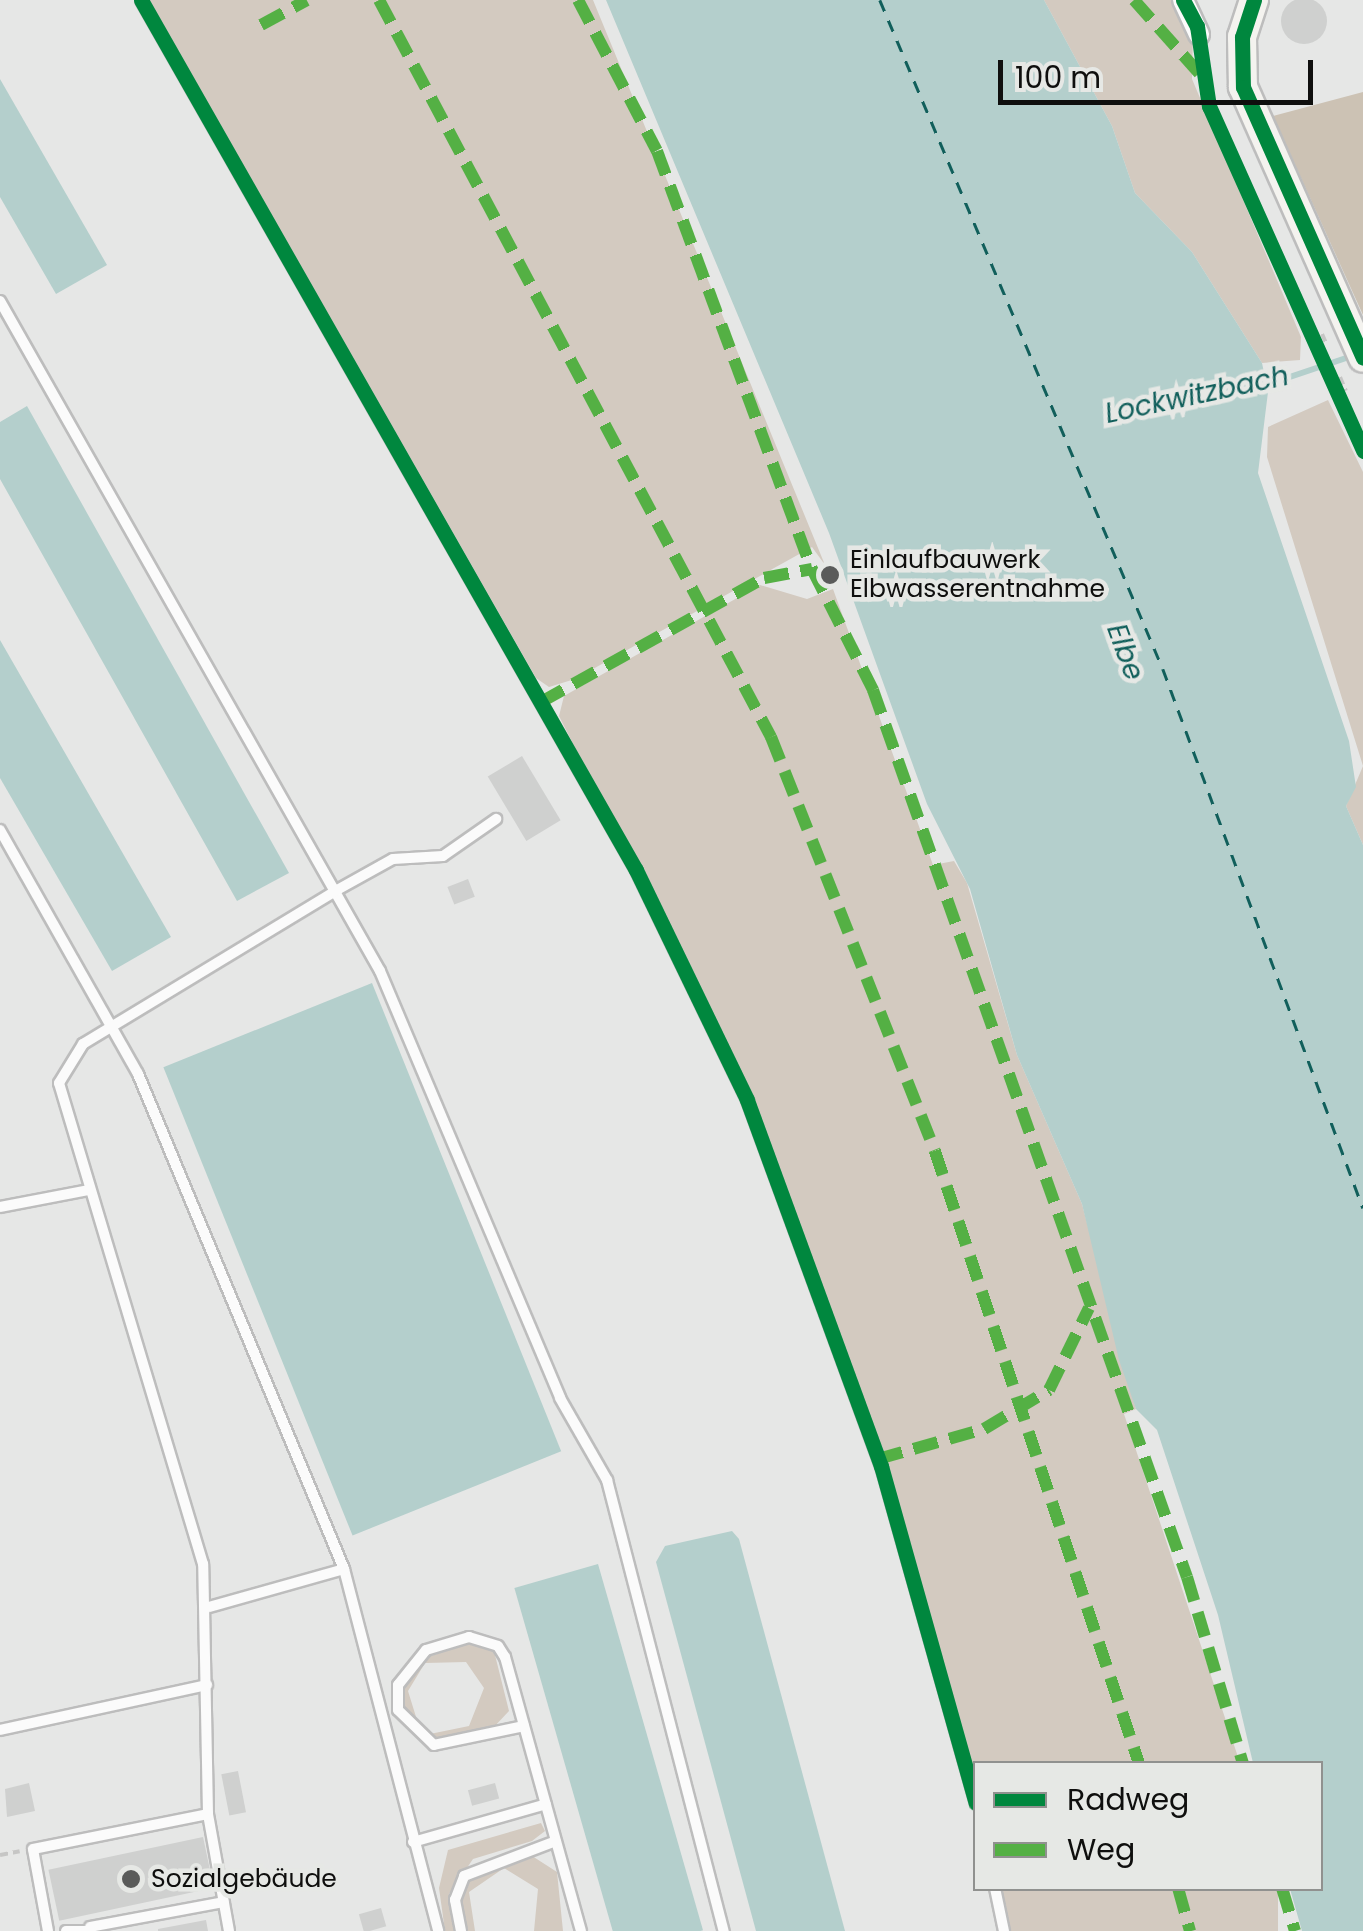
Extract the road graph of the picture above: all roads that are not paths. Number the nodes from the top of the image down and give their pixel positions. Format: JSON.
{"nodes":[{"id":1,"x":141,"y":0,"type":"edge"},
{"id":2,"x":1182,"y":0,"type":"edge"},
{"id":3,"x":1254,"y":0,"type":"edge"},
{"id":4,"x":1198,"y":35,"type":"dead end"},
{"id":5,"x":0,"y":301,"type":"edge"},
{"id":6,"x":1363,"y":358,"type":"edge"},
{"id":7,"x":496,"y":819,"type":"dead end"},
{"id":8,"x":0,"y":830,"type":"edge"},
{"id":9,"x":336,"y":890,"type":"junction"},
{"id":10,"x":112,"y":1027,"type":"junction"},
{"id":11,"x":88,"y":1190,"type":"junction"},
{"id":12,"x":0,"y":1206,"type":"edge"},
{"id":13,"x":344,"y":1569,"type":"junction"},
{"id":14,"x":209,"y":1607,"type":"junction"},
{"id":15,"x":207,"y":1684,"type":"junction"},
{"id":16,"x":524,"y":1726,"type":"junction"},
{"id":17,"x":0,"y":1730,"type":"edge"},
{"id":18,"x":973,"y":1792,"type":"edge"},
{"id":19,"x":546,"y":1804,"type":"junction"},
{"id":20,"x":208,"y":1814,"type":"junction"},
{"id":21,"x":556,"y":1841,"type":"junction"},
{"id":22,"x":412,"y":1842,"type":"junction"},
{"id":23,"x":996,"y":1891,"type":"edge"},
{"id":24,"x":224,"y":1902,"type":"junction"},
{"id":25,"x":90,"y":1929,"type":"edge"},
{"id":26,"x":48,"y":1931,"type":"edge"},
{"id":27,"x":66,"y":1931,"type":"edge"},
{"id":28,"x":229,"y":1931,"type":"edge"},
{"id":29,"x":438,"y":1931,"type":"edge"},
{"id":30,"x":461,"y":1931,"type":"edge"},
{"id":31,"x":581,"y":1931,"type":"edge"},
{"id":32,"x":724,"y":1931,"type":"edge"},
{"id":33,"x":1004,"y":1931,"type":"edge"}],
"edges":[{"from":1,"to":18,"type":"lane"},
{"from":2,"to":4,"type":"street"},
{"from":3,"to":6,"type":"street"},
{"from":5,"to":9,"type":"lane"},
{"from":7,"to":9,"type":"lane"},
{"from":8,"to":10,"type":"lane"},
{"from":9,"to":10,"type":"lane"},
{"from":9,"to":32,"type":"lane"},
{"from":10,"to":11,"type":"lane"},
{"from":10,"to":13,"type":"lane"},
{"from":11,"to":12,"type":"lane"},
{"from":11,"to":14,"type":"lane"},
{"from":13,"to":14,"type":"lane"},
{"from":13,"to":22,"type":"lane"},
{"from":14,"to":15,"type":"lane"},
{"from":15,"to":17,"type":"lane"},
{"from":15,"to":20,"type":"lane"},
{"from":16,"to":16,"type":"lane"},
{"from":16,"to":19,"type":"lane"},
{"from":19,"to":21,"type":"lane"},
{"from":19,"to":22,"type":"lane"},
{"from":20,"to":24,"type":"lane"},
{"from":20,"to":26,"type":"lane"},
{"from":21,"to":30,"type":"lane"},
{"from":21,"to":31,"type":"lane"},
{"from":22,"to":29,"type":"lane"},
{"from":23,"to":33,"type":"lane"},
{"from":24,"to":25,"type":"lane"},
{"from":24,"to":28,"type":"lane"},
{"from":25,"to":27,"type":"lane"}]}
